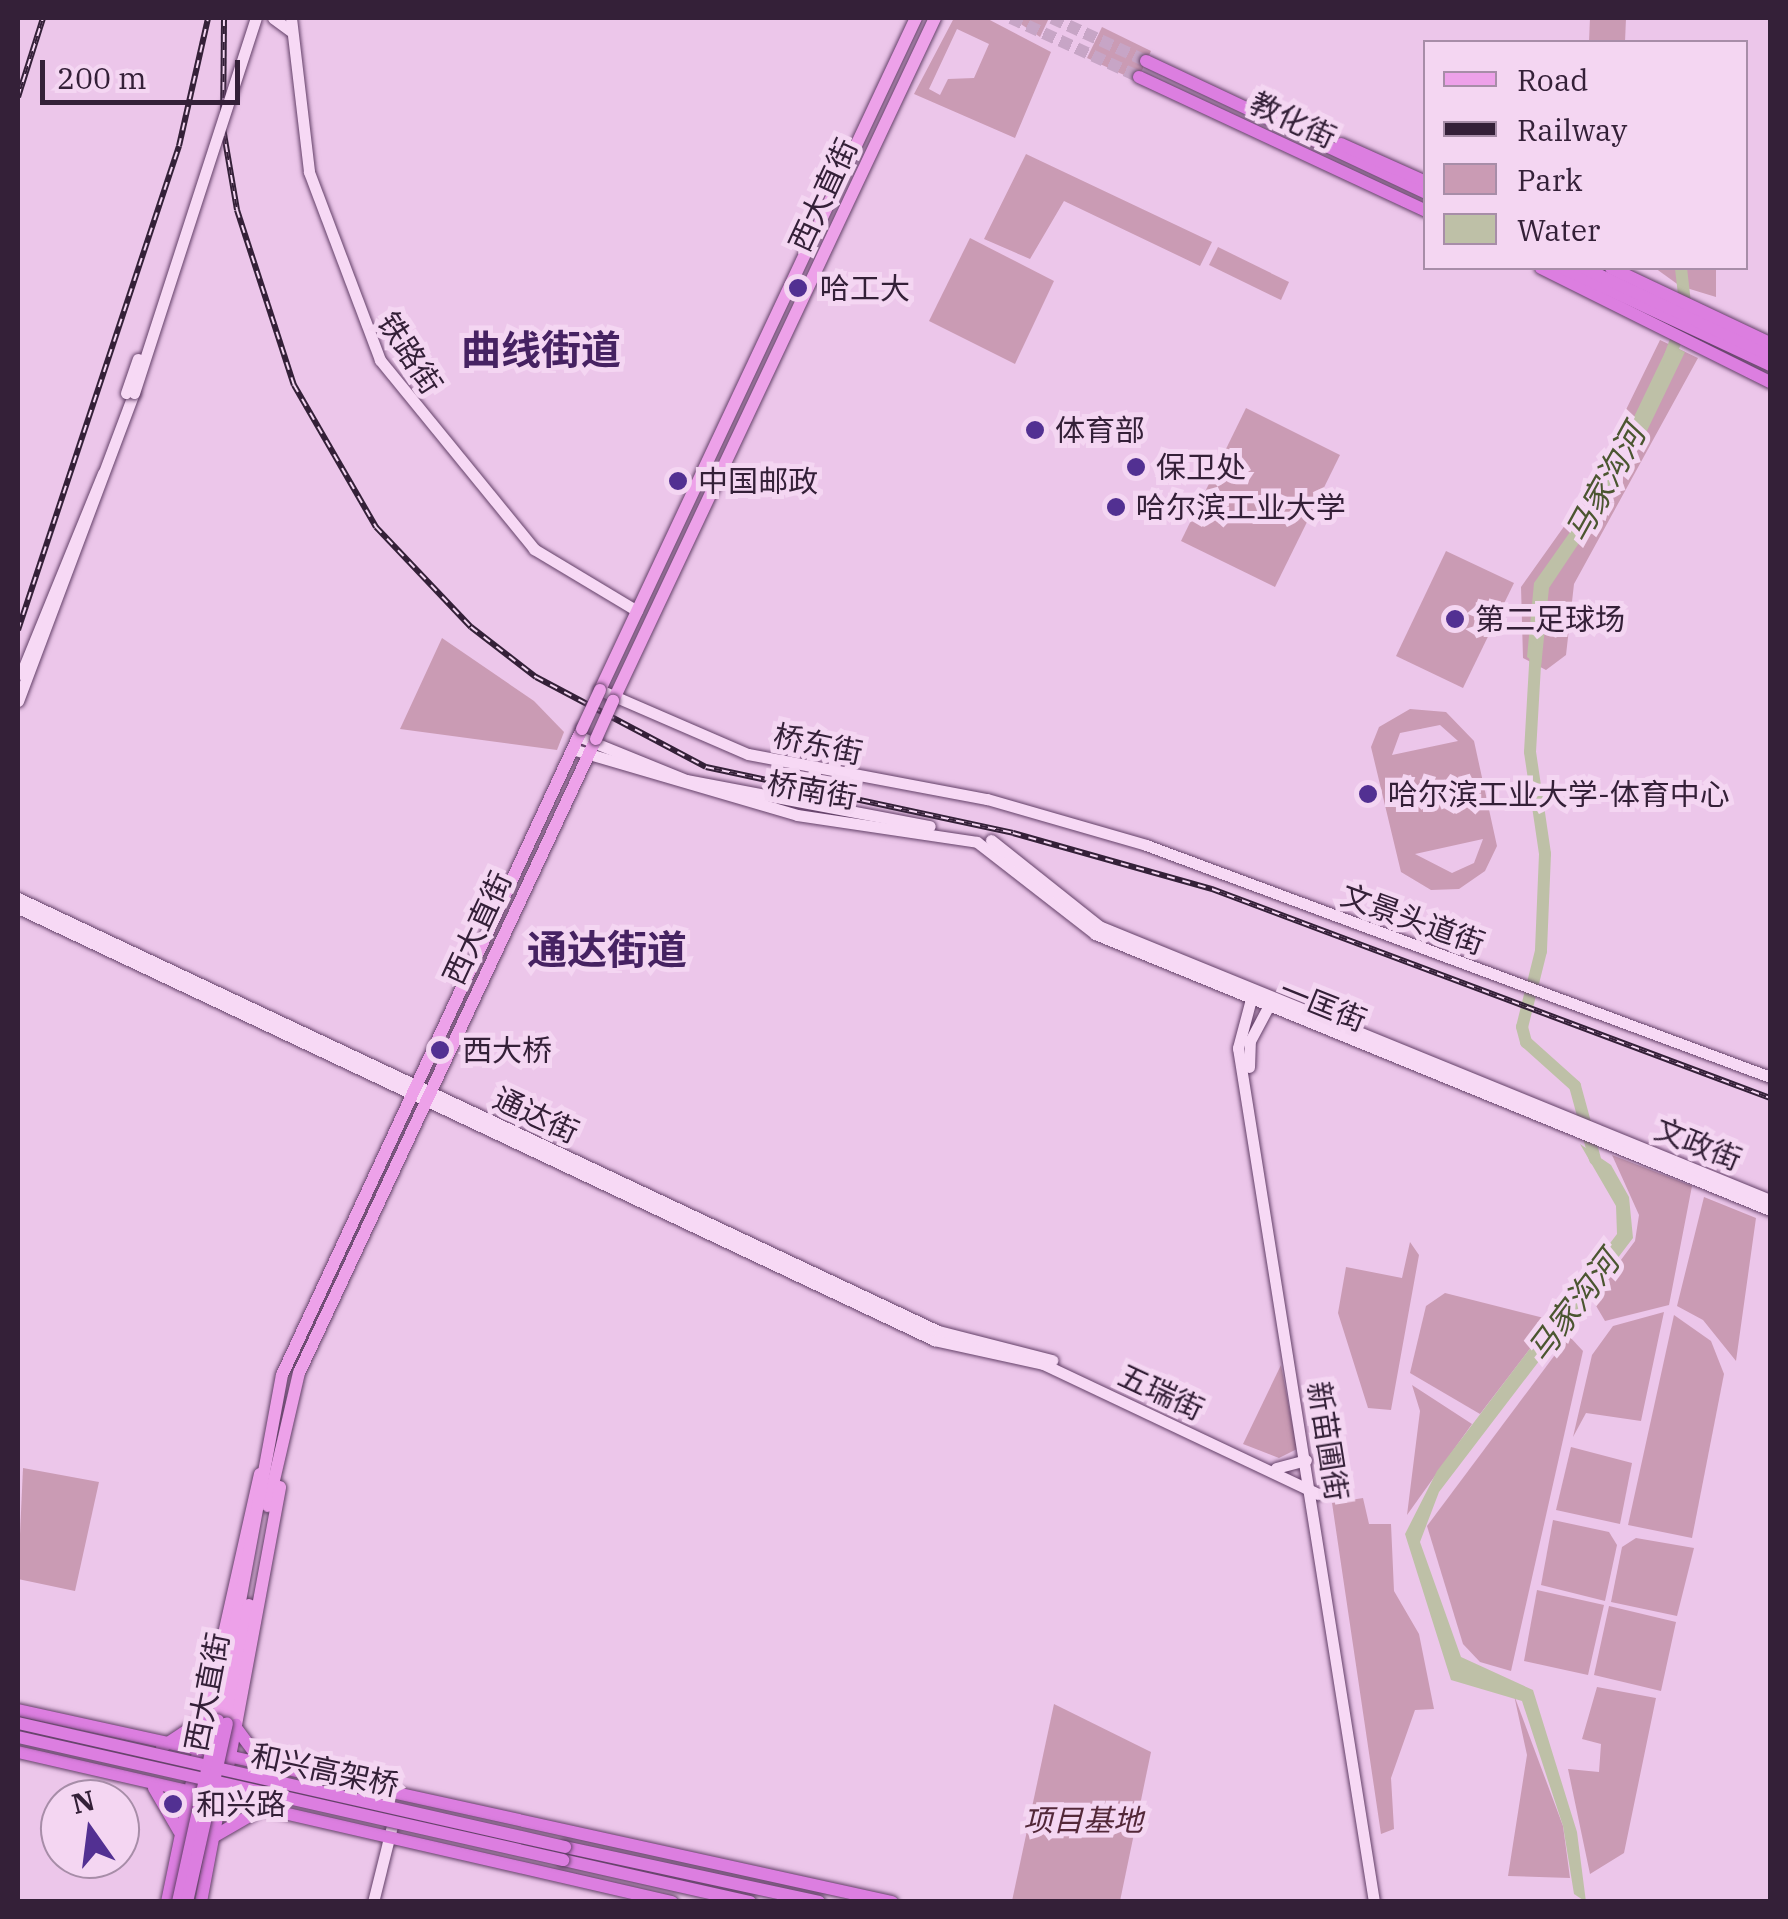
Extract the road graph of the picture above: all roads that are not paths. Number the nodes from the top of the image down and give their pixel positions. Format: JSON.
{"nodes":[{"id":1,"x":253,"y":18,"type":"edge"},
{"id":2,"x":273,"y":18,"type":"edge"},
{"id":3,"x":916,"y":18,"type":"edge"},
{"id":4,"x":936,"y":18,"type":"edge"},
{"id":5,"x":291,"y":24,"type":"edge"},
{"id":6,"x":1144,"y":66,"type":"junction"},
{"id":7,"x":1371,"y":172,"type":"junction"},
{"id":8,"x":1423,"y":181,"type":"edge"},
{"id":9,"x":1423,"y":192,"type":"edge"},
{"id":10,"x":1423,"y":201,"type":"edge"},
{"id":11,"x":1423,"y":209,"type":"edge"},
{"id":12,"x":1545,"y":270,"type":"edge"},
{"id":13,"x":1567,"y":270,"type":"edge"},
{"id":14,"x":1588,"y":270,"type":"edge"},
{"id":15,"x":1616,"y":270,"type":"edge"},
{"id":16,"x":1770,"y":344,"type":"edge"},
{"id":17,"x":1770,"y":355,"type":"edge"},
{"id":18,"x":1770,"y":365,"type":"edge"},
{"id":19,"x":1770,"y":382,"type":"edge"},
{"id":20,"x":130,"y":393,"type":"junction"},
{"id":21,"x":636,"y":611,"type":"junction"},
{"id":22,"x":18,"y":682,"type":"edge"},
{"id":23,"x":600,"y":690,"type":"junction"},
{"id":24,"x":614,"y":699,"type":"junction"},
{"id":25,"x":18,"y":701,"type":"edge"},
{"id":26,"x":577,"y":738,"type":"junction"},
{"id":27,"x":592,"y":747,"type":"junction"},
{"id":28,"x":1037,"y":813,"type":"joint"},
{"id":29,"x":1032,"y":884,"type":"joint"},
{"id":30,"x":18,"y":898,"type":"edge"},
{"id":31,"x":18,"y":908,"type":"edge"},
{"id":32,"x":1252,"y":996,"type":"junction"},
{"id":33,"x":1270,"y":1004,"type":"junction"},
{"id":34,"x":1770,"y":1078,"type":"edge"},
{"id":35,"x":412,"y":1090,"type":"junction"},
{"id":36,"x":427,"y":1098,"type":"junction"},
{"id":37,"x":1608,"y":1140,"type":"junction"},
{"id":38,"x":1770,"y":1200,"type":"edge"},
{"id":39,"x":1770,"y":1210,"type":"edge"},
{"id":40,"x":980,"y":1346,"type":"junction"},
{"id":41,"x":277,"y":1445,"type":"junction"},
{"id":42,"x":1306,"y":1460,"type":"junction"},
{"id":43,"x":1314,"y":1492,"type":"junction"},
{"id":44,"x":18,"y":1710,"type":"edge"},
{"id":45,"x":221,"y":1721,"type":"junction"},
{"id":46,"x":18,"y":1723,"type":"edge"},
{"id":47,"x":18,"y":1737,"type":"edge"},
{"id":48,"x":160,"y":1747,"type":"junction"},
{"id":49,"x":18,"y":1752,"type":"edge"},
{"id":50,"x":198,"y":1754,"type":"junction"},
{"id":51,"x":228,"y":1761,"type":"junction"},
{"id":52,"x":268,"y":1770,"type":"junction"},
{"id":53,"x":152,"y":1786,"type":"junction"},
{"id":54,"x":189,"y":1794,"type":"junction"},
{"id":55,"x":220,"y":1800,"type":"junction"},
{"id":56,"x":398,"y":1800,"type":"junction"},
{"id":57,"x":262,"y":1810,"type":"junction"},
{"id":58,"x":390,"y":1836,"type":"junction"},
{"id":59,"x":180,"y":1837,"type":"junction"},
{"id":60,"x":213,"y":1837,"type":"junction"},
{"id":61,"x":633,"y":1850,"type":"junction"},
{"id":62,"x":564,"y":1854,"type":"junction"},
{"id":63,"x":541,"y":1872,"type":"junction"},
{"id":64,"x":633,"y":1876,"type":"junction"},
{"id":65,"x":168,"y":1902,"type":"edge"},
{"id":66,"x":178,"y":1902,"type":"edge"},
{"id":67,"x":188,"y":1902,"type":"edge"},
{"id":68,"x":201,"y":1902,"type":"edge"},
{"id":69,"x":373,"y":1902,"type":"edge"},
{"id":70,"x":380,"y":1902,"type":"edge"},
{"id":71,"x":672,"y":1902,"type":"edge"},
{"id":72,"x":750,"y":1902,"type":"edge"},
{"id":73,"x":819,"y":1902,"type":"edge"},
{"id":74,"x":892,"y":1902,"type":"edge"},
{"id":75,"x":1376,"y":1902,"type":"edge"}],
"edges":[{"from":1,"to":20,"type":"main road","bridge":true},
{"from":2,"to":5,"type":"main road","name":"铁路街"},
{"from":3,"to":21,"type":"main road","name":"西大直街"},
{"from":4,"to":24,"type":"main road","name":"西大直街"},
{"from":5,"to":21,"type":"main road","name":"铁路街"},
{"from":6,"to":7,"type":"highway","name":"教化街"},
{"from":6,"to":8,"type":"highway","name":"教化街"},
{"from":6,"to":11,"type":"highway","name":"教化街"},
{"from":7,"to":9,"type":"highway","name":"教化街"},
{"from":7,"to":10,"type":"highway","name":"教化街"},
{"from":12,"to":19,"type":"highway"},
{"from":13,"to":18,"type":"highway"},
{"from":14,"to":17,"type":"highway"},
{"from":15,"to":16,"type":"highway"},
{"from":20,"to":22,"type":"main road"},
{"from":20,"to":25,"type":"main road"},
{"from":21,"to":23,"type":"main road","name":"西大直街"},
{"from":23,"to":24,"type":"main road","name":"桥东街"},
{"from":23,"to":26,"type":"main road","name":"西大直街","bridge":true},
{"from":24,"to":27,"type":"main road","name":"西大直街","bridge":true},
{"from":24,"to":28,"type":"main road","name":"桥东街"},
{"from":26,"to":27,"type":"main road","name":"桥南街"},
{"from":26,"to":35,"type":"main road","name":"西大直街"},
{"from":27,"to":29,"type":"main road","name":"桥南街"},
{"from":27,"to":36,"type":"main road","name":"西大直街"},
{"from":28,"to":34,"type":"main road","name":"文景头道街"},
{"from":29,"to":32,"type":"main road","name":"一匡街"},
{"from":30,"to":35,"type":"main road","name":"通达街"},
{"from":31,"to":35,"type":"main road","name":"通达街"},
{"from":32,"to":33,"type":"main road","name":"一匡街"},
{"from":32,"to":42,"type":"main road","name":"新苗圃街"},
{"from":33,"to":37,"type":"main road","name":"一匡街"},
{"from":33,"to":43,"type":"main road","name":"新苗圃街"},
{"from":35,"to":36,"type":"main road","name":"通达街"},
{"from":35,"to":41,"type":"main road","name":"西大直街"},
{"from":36,"to":40,"type":"main road","name":"通达街"},
{"from":36,"to":41,"type":"main road","name":"西大直街"},
{"from":37,"to":38,"type":"main road","name":"文政街"},
{"from":37,"to":39,"type":"main road","name":"文政街"},
{"from":40,"to":42,"type":"main road","name":"五瑞街"},
{"from":40,"to":43,"type":"main road","name":"五瑞街"},
{"from":41,"to":45,"type":"main road","name":"西大直街"},
{"from":41,"to":45,"type":"main road"},
{"from":41,"to":45,"type":"main road"},
{"from":42,"to":43,"type":"main road","name":"新苗圃街"},
{"from":43,"to":75,"type":"main road","name":"新苗圃街"},
{"from":44,"to":48,"type":"highway"},
{"from":45,"to":48,"type":"highway"},
{"from":45,"to":50,"type":"highway"},
{"from":45,"to":51,"type":"highway"},
{"from":45,"to":52,"type":"highway"},
{"from":45,"to":66,"type":"highway","name":"西大直街","bridge":true},
{"from":45,"to":67,"type":"highway","name":"西大直街","bridge":true},
{"from":46,"to":62,"type":"highway","name":"和兴高架桥","bridge":true},
{"from":47,"to":62,"type":"highway","name":"和兴高架桥","bridge":true},
{"from":48,"to":50,"type":"highway"},
{"from":49,"to":53,"type":"highway"},
{"from":50,"to":51,"type":"highway"},
{"from":50,"to":54,"type":"highway"},
{"from":51,"to":52,"type":"highway"},
{"from":51,"to":55,"type":"highway"},
{"from":52,"to":56,"type":"highway"},
{"from":53,"to":54,"type":"highway"},
{"from":53,"to":59,"type":"highway"},
{"from":54,"to":55,"type":"highway"},
{"from":54,"to":59,"type":"highway"},
{"from":55,"to":57,"type":"highway"},
{"from":55,"to":60,"type":"highway"},
{"from":56,"to":58,"type":"main road"},
{"from":56,"to":61,"type":"highway"},
{"from":57,"to":58,"type":"highway"},
{"from":57,"to":60,"type":"highway"},
{"from":58,"to":63,"type":"highway"},
{"from":58,"to":69,"type":"main road"},
{"from":58,"to":70,"type":"main road"},
{"from":59,"to":65,"type":"highway"},
{"from":60,"to":68,"type":"highway"},
{"from":61,"to":62,"type":"highway"},
{"from":61,"to":74,"type":"highway"},
{"from":62,"to":64,"type":"highway"},
{"from":62,"to":73,"type":"highway"},
{"from":63,"to":64,"type":"highway"},
{"from":63,"to":71,"type":"highway"},
{"from":64,"to":72,"type":"highway"}]}
